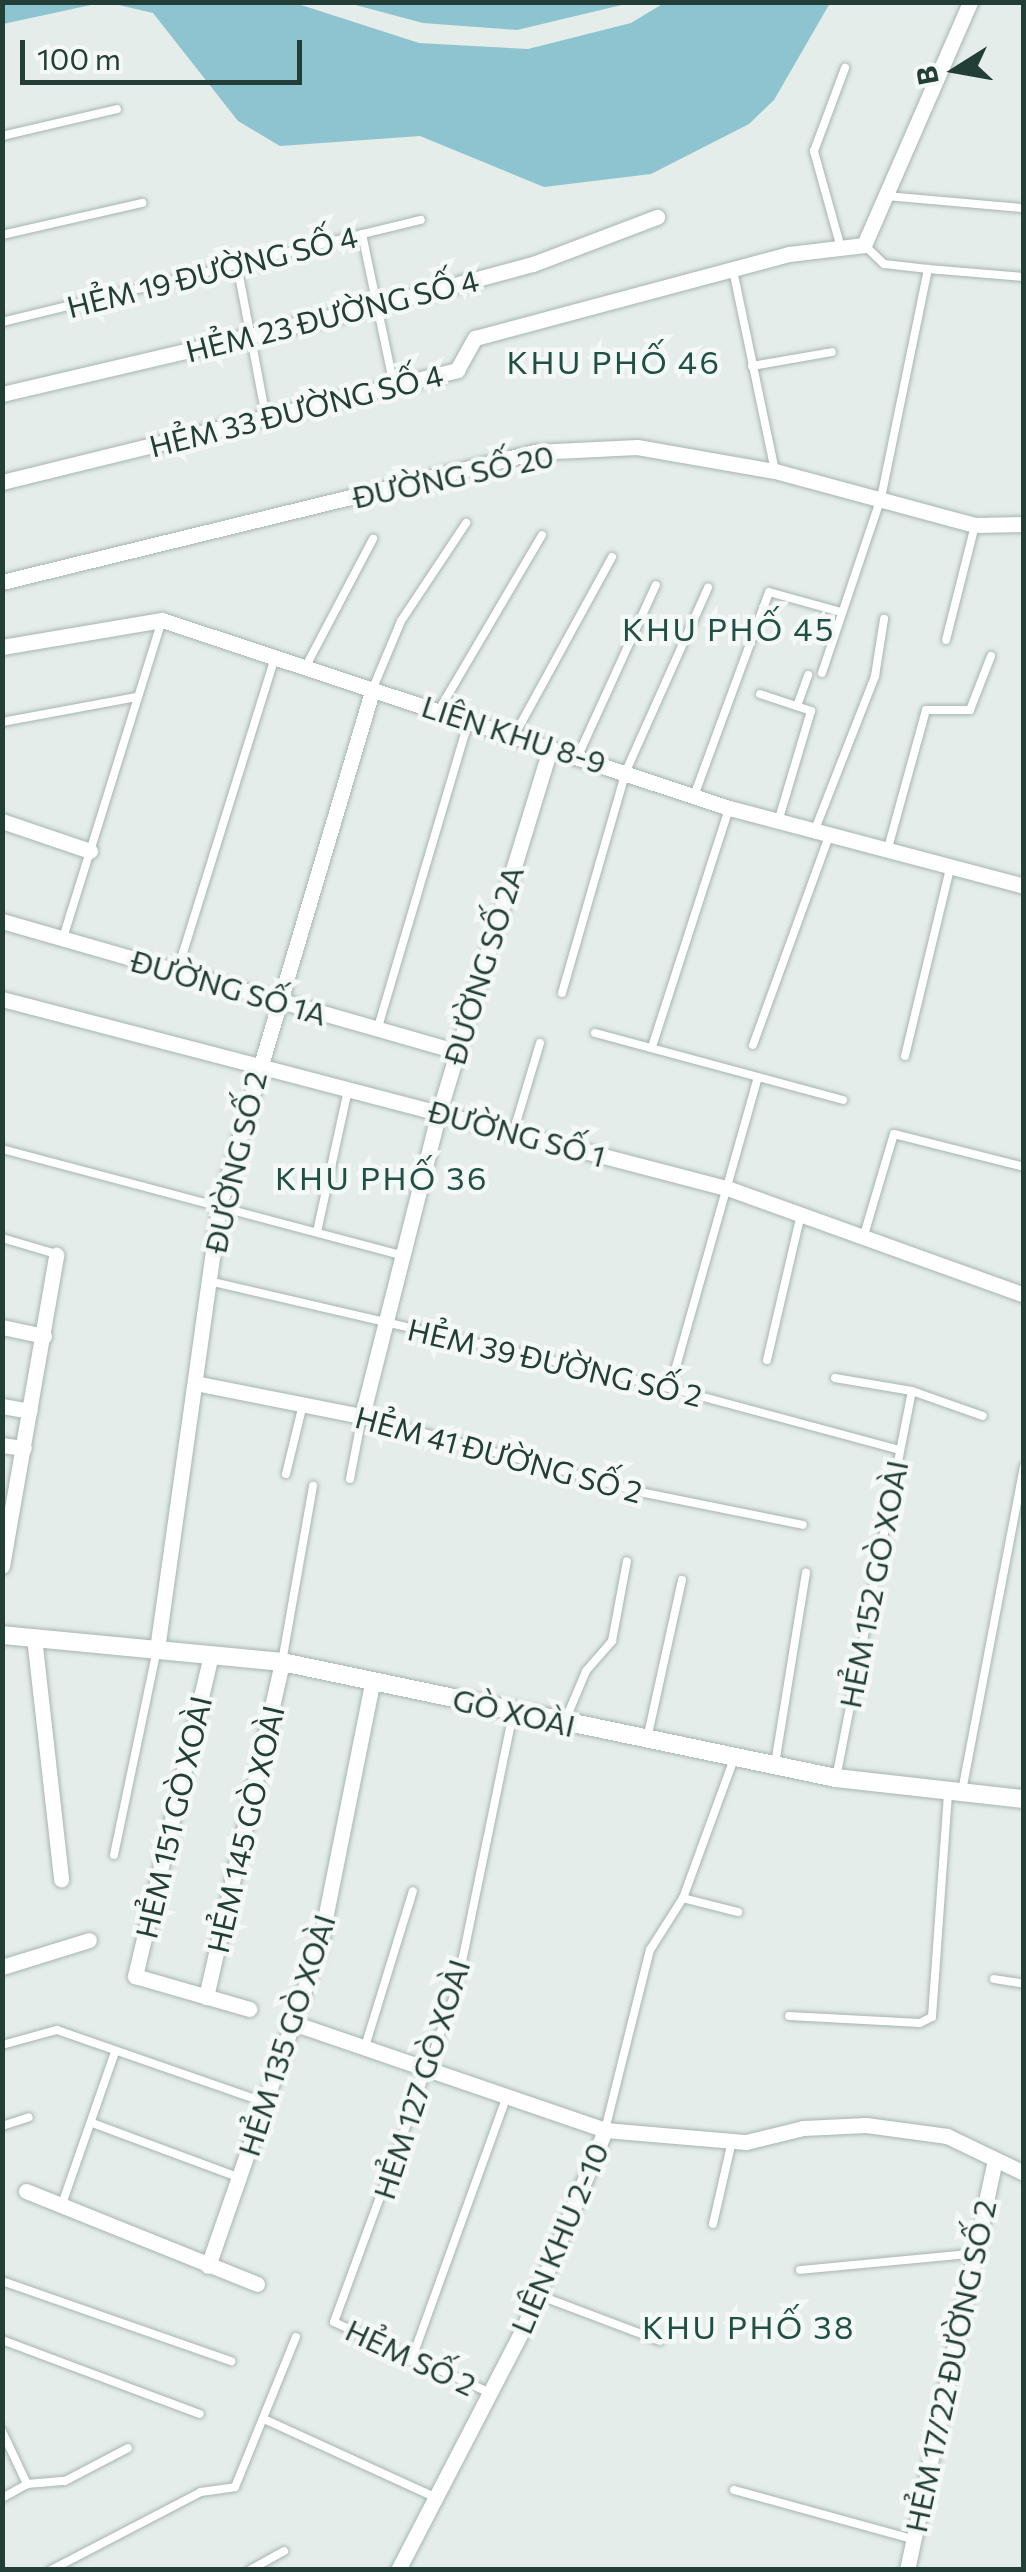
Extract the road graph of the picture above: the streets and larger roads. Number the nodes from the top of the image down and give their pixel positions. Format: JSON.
{"nodes":[{"id":1,"x":970,"y":2,"type":"edge"},
{"id":2,"x":656,"y":217,"type":"dead end"},
{"id":3,"x":2,"y":394,"type":"edge"},
{"id":4,"x":2,"y":482,"type":"edge"},
{"id":5,"x":1024,"y":524,"type":"edge"},
{"id":6,"x":2,"y":582,"type":"edge"},
{"id":7,"x":2,"y":647,"type":"edge"},
{"id":8,"x":373,"y":688,"type":"junction"},
{"id":9,"x":550,"y":748,"type":"junction"},
{"id":10,"x":2,"y":822,"type":"edge"},
{"id":11,"x":90,"y":851,"type":"road end"},
{"id":12,"x":1024,"y":886,"type":"edge"},
{"id":13,"x":2,"y":921,"type":"edge"},
{"id":14,"x":2,"y":999,"type":"edge"},
{"id":15,"x":274,"y":1002,"type":"junction"},
{"id":16,"x":456,"y":1052,"type":"junction"},
{"id":17,"x":257,"y":1062,"type":"junction"},
{"id":18,"x":439,"y":1112,"type":"junction"},
{"id":19,"x":56,"y":1255,"type":"road end"},
{"id":20,"x":1024,"y":1295,"type":"edge"},
{"id":21,"x":2,"y":1327,"type":"edge"},
{"id":22,"x":44,"y":1336,"type":"junction"},
{"id":23,"x":195,"y":1382,"type":"junction"},
{"id":24,"x":2,"y":1406,"type":"edge"},
{"id":25,"x":30,"y":1411,"type":"junction"},
{"id":26,"x":362,"y":1416,"type":"joint"},
{"id":27,"x":2,"y":1445,"type":"edge"},
{"id":28,"x":24,"y":1448,"type":"junction"},
{"id":29,"x":2,"y":1566,"type":"edge"},
{"id":30,"x":2,"y":1634,"type":"edge"},
{"id":31,"x":34,"y":1637,"type":"junction"},
{"id":32,"x":156,"y":1650,"type":"junction"},
{"id":33,"x":210,"y":1659,"type":"junction"},
{"id":34,"x":282,"y":1662,"type":"junction"},
{"id":35,"x":372,"y":1683,"type":"junction"},
{"id":36,"x":1024,"y":1800,"type":"edge"},
{"id":37,"x":60,"y":1880,"type":"dead end"},
{"id":38,"x":89,"y":1940,"type":"dead end"},
{"id":39,"x":2,"y":1967,"type":"edge"},
{"id":40,"x":206,"y":1996,"type":"junction"},
{"id":41,"x":249,"y":2009,"type":"dead end"},
{"id":42,"x":292,"y":2023,"type":"junction"},
{"id":43,"x":605,"y":2130,"type":"junction"},
{"id":44,"x":994,"y":2164,"type":"junction"},
{"id":45,"x":1024,"y":2172,"type":"edge"},
{"id":46,"x":26,"y":2191,"type":"dead end"},
{"id":47,"x":208,"y":2266,"type":"junction"},
{"id":48,"x":257,"y":2284,"type":"dead end"},
{"id":49,"x":403,"y":2568,"type":"edge"},
{"id":50,"x":907,"y":2570,"type":"edge"}],
"edges":[{"from":1,"to":4,"type":"street","name":"HẺM 33 ĐƯỜNG SỐ 4"},
{"from":2,"to":3,"type":"street","name":"HẺM 23 ĐƯỜNG SỐ 4"},
{"from":5,"to":6,"type":"street","name":"ĐƯỜNG SỐ 20"},
{"from":7,"to":8,"type":"street","name":"LIÊN KHU 8-9"},
{"from":8,"to":9,"type":"street","name":"LIÊN KHU 8-9"},
{"from":8,"to":15,"type":"street","name":"ĐƯỜNG SỐ 2"},
{"from":9,"to":12,"type":"street","name":"LIÊN KHU 8-9"},
{"from":9,"to":16,"type":"street","name":"ĐƯỜNG SỐ 2A"},
{"from":10,"to":11,"type":"street"},
{"from":13,"to":15,"type":"street","name":"ĐƯỜNG SỐ 1A"},
{"from":14,"to":17,"type":"street","name":"ĐƯỜNG SỐ 1"},
{"from":15,"to":16,"type":"street","name":"ĐƯỜNG SỐ 1A"},
{"from":15,"to":17,"type":"street","name":"ĐƯỜNG SỐ 2"},
{"from":16,"to":18,"type":"street","name":"ĐƯỜNG SỐ 2A"},
{"from":17,"to":18,"type":"street","name":"ĐƯỜNG SỐ 1"},
{"from":17,"to":23,"type":"street","name":"ĐƯỜNG SỐ 2"},
{"from":18,"to":20,"type":"street","name":"ĐƯỜNG SỐ 1"},
{"from":18,"to":26,"type":"street","name":"ĐƯỜNG SỐ 2A"},
{"from":19,"to":22,"type":"street"},
{"from":21,"to":22,"type":"street"},
{"from":22,"to":25,"type":"street"},
{"from":23,"to":26,"type":"street","name":"HẺM 41 ĐƯỜNG SỐ 2"},
{"from":23,"to":32,"type":"street","name":"ĐƯỜNG SỐ 2"},
{"from":24,"to":25,"type":"street"},
{"from":25,"to":28,"type":"street"},
{"from":27,"to":28,"type":"street"},
{"from":28,"to":29,"type":"street"},
{"from":30,"to":31,"type":"street","name":"GÒ XOÀI"},
{"from":31,"to":32,"type":"street","name":"GÒ XOÀI"},
{"from":31,"to":37,"type":"street"},
{"from":32,"to":33,"type":"street","name":"GÒ XOÀI"},
{"from":33,"to":34,"type":"street","name":"GÒ XOÀI"},
{"from":33,"to":40,"type":"street","name":"HẺM 151 GÒ XOÀI"},
{"from":34,"to":35,"type":"street","name":"GÒ XOÀI"},
{"from":34,"to":40,"type":"street","name":"HẺM 145 GÒ XOÀI"},
{"from":35,"to":36,"type":"street","name":"GÒ XOÀI"},
{"from":35,"to":42,"type":"street","name":"HẺM 135 GÒ XOÀI"},
{"from":38,"to":39,"type":"street"},
{"from":40,"to":41,"type":"street"},
{"from":42,"to":43,"type":"street"},
{"from":42,"to":47,"type":"street","name":"HẺM 135 GÒ XOÀI"},
{"from":43,"to":44,"type":"street","name":"LIÊN KHU 2-10"},
{"from":43,"to":49,"type":"street","name":"LIÊN KHU 2-10"},
{"from":44,"to":45,"type":"street","name":"LIÊN KHU 2-10"},
{"from":44,"to":50,"type":"street","name":"HẺM 17/22 ĐƯỜNG SỐ 2"},
{"from":46,"to":47,"type":"street"},
{"from":47,"to":48,"type":"street"}]}
